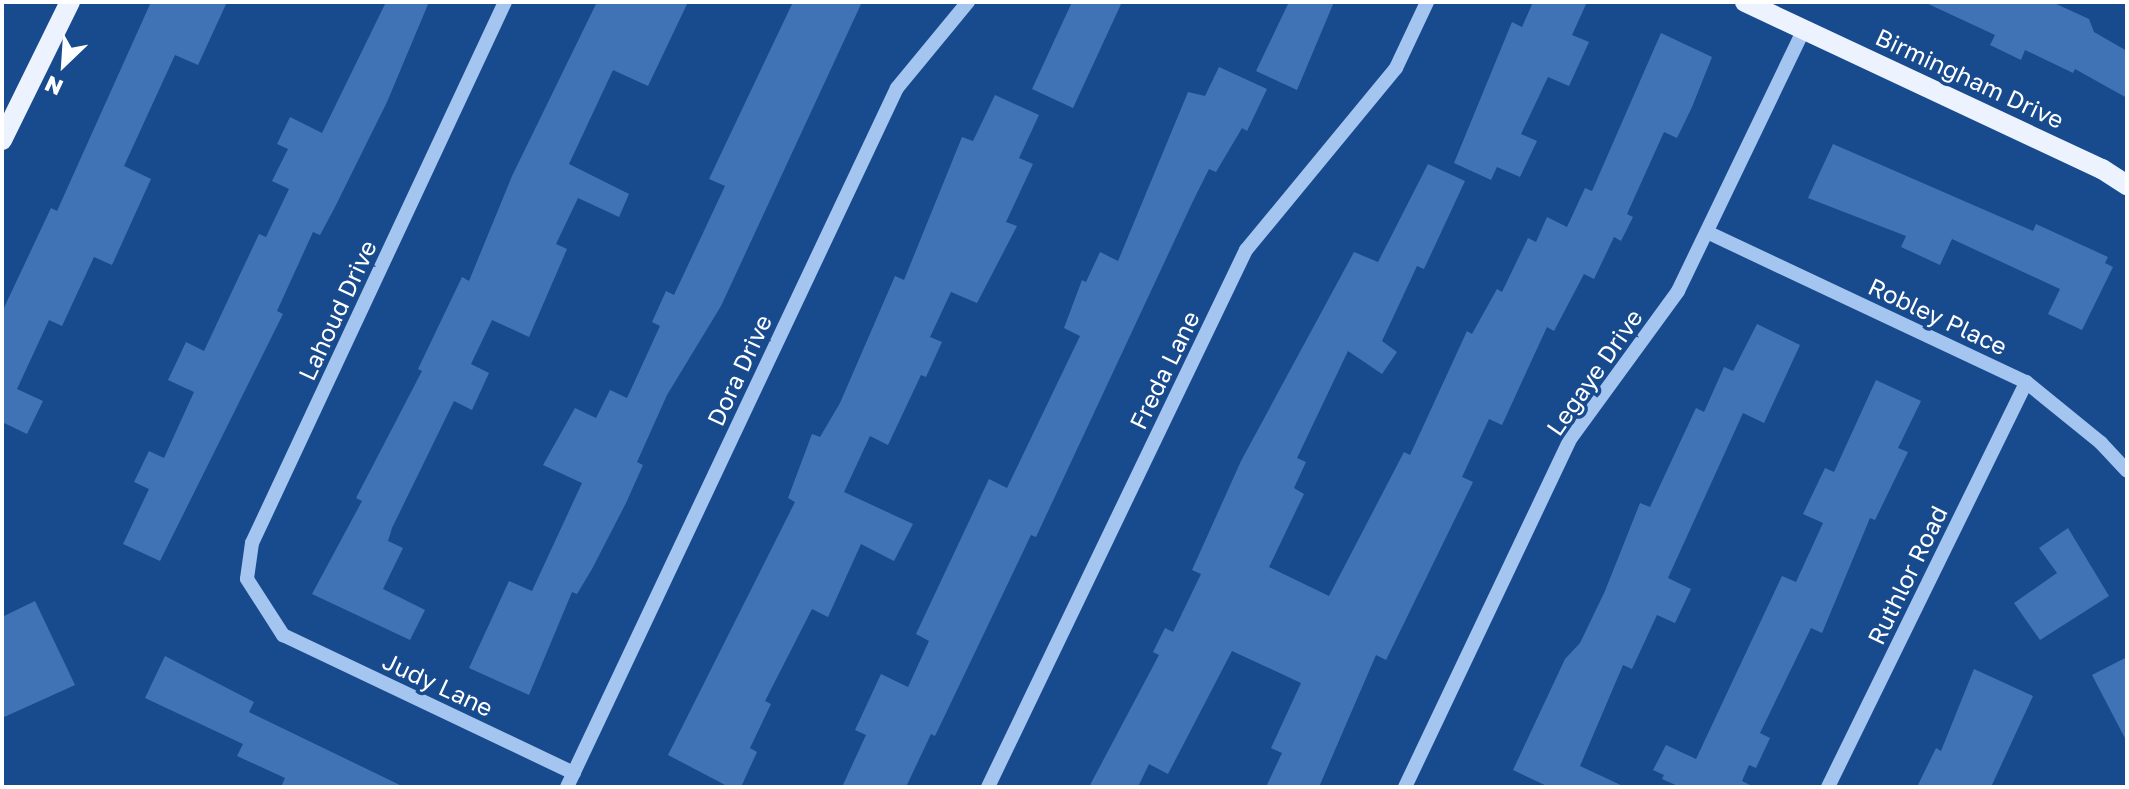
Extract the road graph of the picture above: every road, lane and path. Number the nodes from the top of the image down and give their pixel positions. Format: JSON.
{"nodes":[{"id":1,"x":70,"y":2,"type":"edge"},
{"id":2,"x":505,"y":2,"type":"edge"},
{"id":3,"x":968,"y":2,"type":"edge"},
{"id":4,"x":1427,"y":2,"type":"edge"},
{"id":5,"x":1745,"y":2,"type":"edge"},
{"id":6,"x":1804,"y":29,"type":"junction"},
{"id":7,"x":2,"y":140,"type":"edge"},
{"id":8,"x":2127,"y":185,"type":"edge"},
{"id":9,"x":1709,"y":233,"type":"junction"},
{"id":10,"x":2026,"y":382,"type":"junction"},
{"id":11,"x":2127,"y":471,"type":"edge"},
{"id":12,"x":283,"y":635,"type":"joint"},
{"id":13,"x":574,"y":773,"type":"junction"},
{"id":14,"x":567,"y":787,"type":"edge"},
{"id":15,"x":988,"y":787,"type":"edge"},
{"id":16,"x":1405,"y":787,"type":"edge"},
{"id":17,"x":1828,"y":787,"type":"edge"}],
"edges":[{"from":1,"to":7,"type":"main road"},
{"from":2,"to":12,"type":"street","name":"Lahoud Drive"},
{"from":3,"to":13,"type":"street","name":"Dora Drive"},
{"from":4,"to":15,"type":"street","name":"Freda Lane"},
{"from":5,"to":6,"type":"main road","name":"Birmingham Drive"},
{"from":6,"to":8,"type":"main road","name":"Birmingham Drive"},
{"from":6,"to":9,"type":"street","name":"Legaye Drive"},
{"from":9,"to":10,"type":"street","name":"Robley Place"},
{"from":9,"to":16,"type":"street","name":"Legaye Drive"},
{"from":10,"to":11,"type":"street","name":"Robley Place"},
{"from":10,"to":17,"type":"street","name":"Ruthlor Road"},
{"from":12,"to":13,"type":"street","name":"Judy Lane"},
{"from":13,"to":14,"type":"street","name":"Dora Drive"}]}
